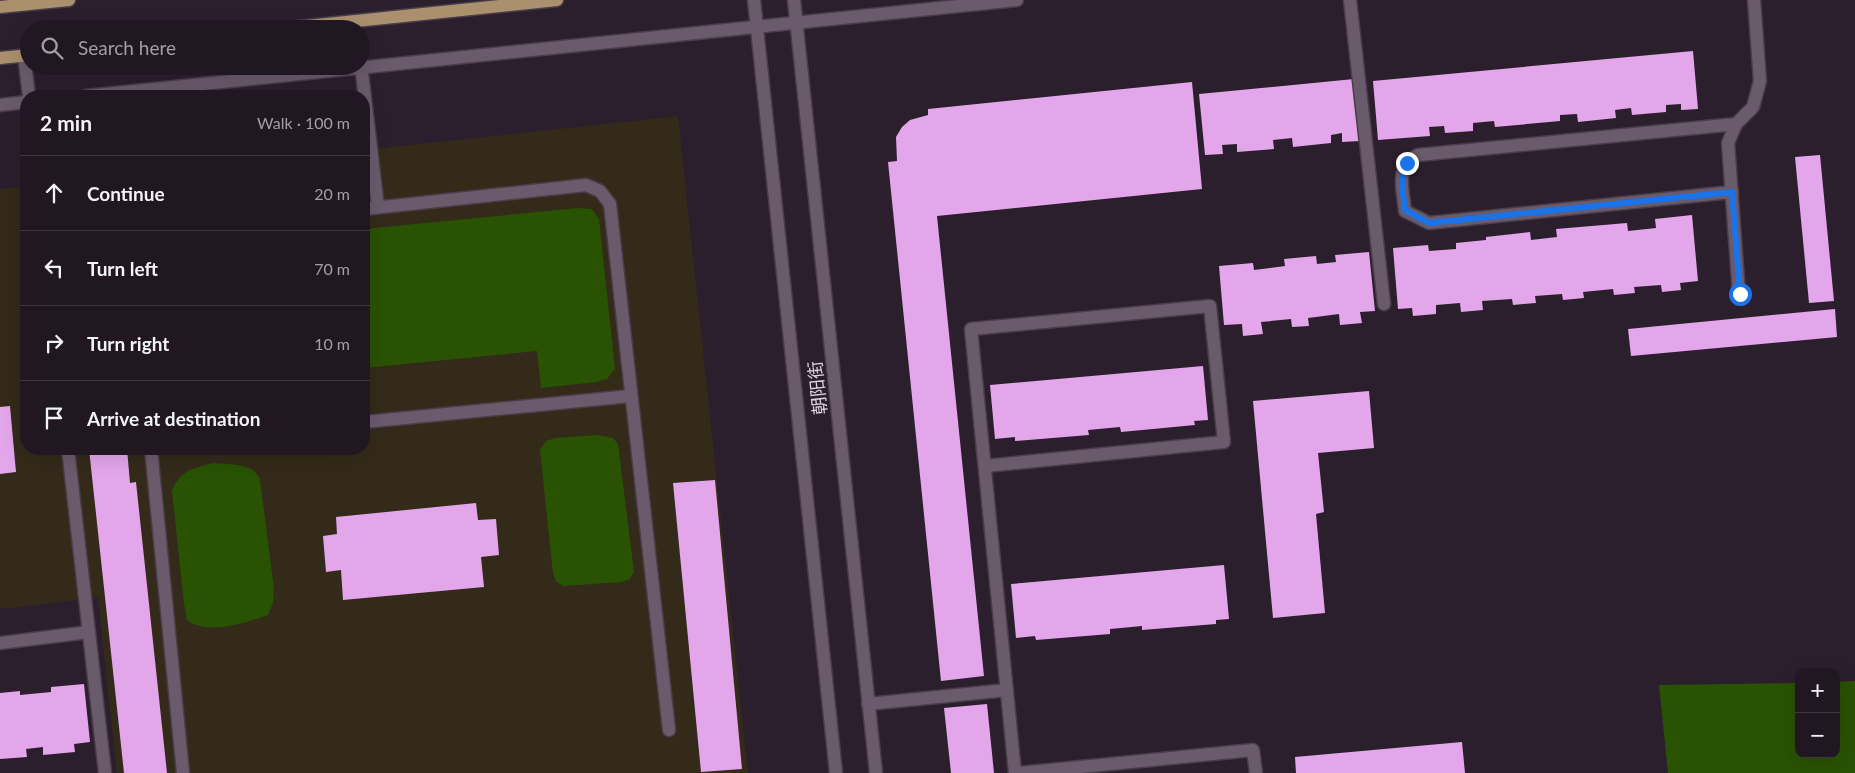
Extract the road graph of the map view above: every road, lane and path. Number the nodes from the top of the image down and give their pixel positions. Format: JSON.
{"nodes":[{"id":1,"x":69,"y":0,"type":"edge"},
{"id":2,"x":557,"y":0,"type":"edge"},
{"id":3,"x":754,"y":0,"type":"edge"},
{"id":4,"x":794,"y":0,"type":"edge"},
{"id":5,"x":1017,"y":0,"type":"edge"},
{"id":6,"x":1350,"y":0,"type":"edge"},
{"id":7,"x":1754,"y":0,"type":"edge"},
{"id":8,"x":35,"y":2,"type":"edge"},
{"id":9,"x":0,"y":7,"type":"edge"},
{"id":10,"x":370,"y":23,"type":"edge"},
{"id":11,"x":796,"y":23,"type":"junction"},
{"id":12,"x":757,"y":27,"type":"junction"},
{"id":13,"x":20,"y":56,"type":"edge"},
{"id":14,"x":0,"y":58,"type":"edge"},
{"id":15,"x":370,"y":65,"type":"edge"},
{"id":16,"x":27,"y":75,"type":"edge"},
{"id":17,"x":278,"y":75,"type":"edge"},
{"id":18,"x":362,"y":75,"type":"edge"},
{"id":19,"x":29,"y":90,"type":"edge"},
{"id":20,"x":141,"y":90,"type":"edge"},
{"id":21,"x":364,"y":90,"type":"edge"},
{"id":22,"x":20,"y":103,"type":"edge"},
{"id":23,"x":0,"y":105,"type":"edge"},
{"id":24,"x":1736,"y":124,"type":"junction"},
{"id":25,"x":370,"y":141,"type":"edge"},
{"id":26,"x":1732,"y":192,"type":"junction"},
{"id":27,"x":378,"y":207,"type":"junction"},
{"id":28,"x":370,"y":208,"type":"edge"},
{"id":29,"x":1740,"y":294,"type":"dead end"},
{"id":30,"x":1384,"y":304,"type":"dead end"},
{"id":31,"x":631,"y":396,"type":"junction"},
{"id":32,"x":370,"y":421,"type":"edge"},
{"id":33,"x":69,"y":455,"type":"edge"},
{"id":34,"x":152,"y":455,"type":"edge"},
{"id":35,"x":984,"y":466,"type":"junction"},
{"id":36,"x":89,"y":632,"type":"junction"},
{"id":37,"x":0,"y":642,"type":"edge"},
{"id":38,"x":1007,"y":690,"type":"junction"},
{"id":39,"x":868,"y":704,"type":"junction"},
{"id":40,"x":669,"y":730,"type":"dead end"},
{"id":41,"x":105,"y":773,"type":"edge"},
{"id":42,"x":183,"y":773,"type":"edge"},
{"id":43,"x":836,"y":773,"type":"edge"},
{"id":44,"x":876,"y":773,"type":"edge"},
{"id":45,"x":1017,"y":773,"type":"edge"},
{"id":46,"x":1256,"y":773,"type":"edge"}],
"edges":[{"from":1,"to":8,"type":"main road"},
{"from":2,"to":10,"type":"main road"},
{"from":3,"to":12,"type":"street","name":"朝阳街"},
{"from":4,"to":11,"type":"street","name":"朝阳街"},
{"from":5,"to":11,"type":"street"},
{"from":6,"to":30,"type":"street"},
{"from":7,"to":24,"type":"street"},
{"from":8,"to":9,"type":"main road"},
{"from":11,"to":12,"type":"street"},
{"from":11,"to":39,"type":"street","name":"朝阳街"},
{"from":12,"to":15,"type":"street"},
{"from":12,"to":43,"type":"street","name":"朝阳街"},
{"from":13,"to":14,"type":"main road"},
{"from":16,"to":19,"type":"street"},
{"from":17,"to":20,"type":"street"},
{"from":18,"to":21,"type":"street"},
{"from":22,"to":23,"type":"street"},
{"from":24,"to":26,"type":"street"},
{"from":24,"to":26,"type":"street"},
{"from":25,"to":27,"type":"street"},
{"from":26,"to":29,"type":"street"},
{"from":27,"to":28,"type":"street"},
{"from":27,"to":31,"type":"street"},
{"from":31,"to":32,"type":"street"},
{"from":31,"to":40,"type":"street"},
{"from":33,"to":36,"type":"street"},
{"from":34,"to":42,"type":"street"},
{"from":35,"to":35,"type":"street"},
{"from":35,"to":38,"type":"street"},
{"from":36,"to":37,"type":"street"},
{"from":36,"to":41,"type":"street"},
{"from":38,"to":39,"type":"street"},
{"from":38,"to":45,"type":"street"},
{"from":39,"to":44,"type":"street","name":"朝阳街"},
{"from":45,"to":46,"type":"street"}]}
